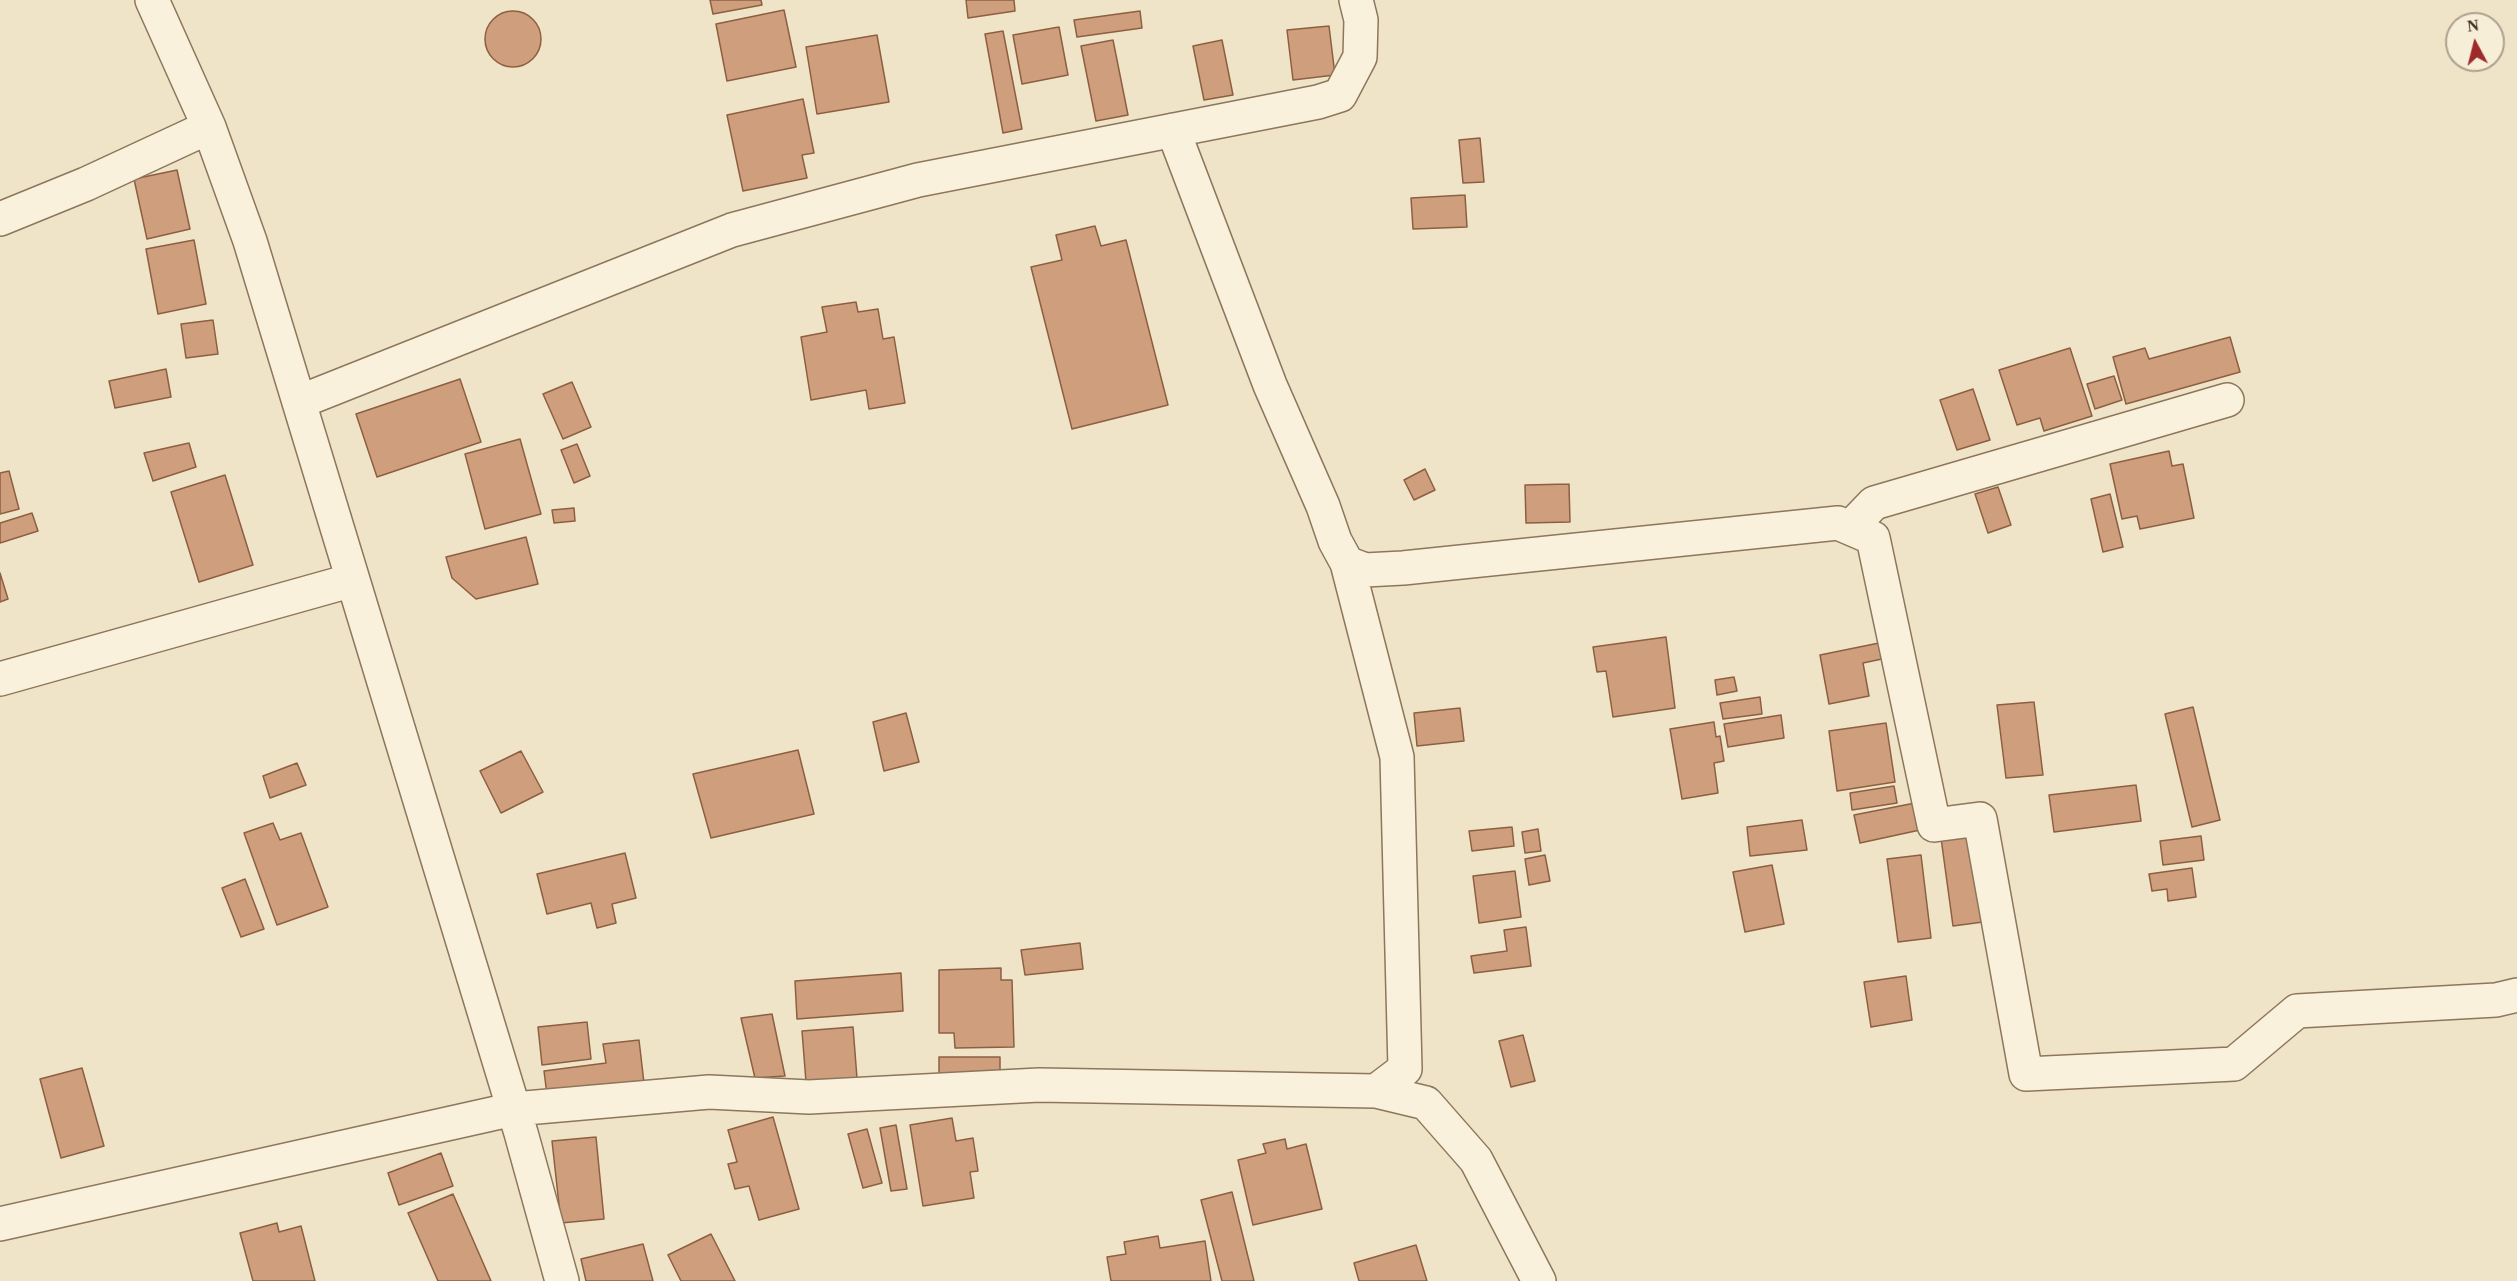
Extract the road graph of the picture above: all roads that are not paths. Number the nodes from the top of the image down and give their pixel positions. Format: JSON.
{"nodes":[{"id":1,"x":152,"y":0,"type":"edge"},
{"id":2,"x":1356,"y":0,"type":"edge"},
{"id":3,"x":209,"y":127,"type":"junction"},
{"id":4,"x":1173,"y":130,"type":"junction"},
{"id":5,"x":0,"y":219,"type":"edge"},
{"id":6,"x":2227,"y":400,"type":"dead end"},
{"id":7,"x":299,"y":402,"type":"junction"},
{"id":8,"x":1850,"y":528,"type":"junction"},
{"id":9,"x":1347,"y":563,"type":"junction"},
{"id":10,"x":353,"y":580,"type":"junction"},
{"id":11,"x":0,"y":679,"type":"edge"},
{"id":12,"x":2517,"y":995,"type":"edge"},
{"id":13,"x":1376,"y":1091,"type":"junction"},
{"id":14,"x":514,"y":1109,"type":"junction"},
{"id":15,"x":0,"y":1224,"type":"edge"},
{"id":16,"x":562,"y":1281,"type":"edge"},
{"id":17,"x":1539,"y":1281,"type":"edge"}],
"edges":[{"from":1,"to":3,"type":"street"},
{"from":2,"to":4,"type":"street"},
{"from":3,"to":5,"type":"street"},
{"from":3,"to":7,"type":"street"},
{"from":4,"to":7,"type":"street"},
{"from":4,"to":9,"type":"street"},
{"from":6,"to":8,"type":"street"},
{"from":7,"to":10,"type":"street"},
{"from":8,"to":9,"type":"street"},
{"from":8,"to":12,"type":"street"},
{"from":9,"to":13,"type":"street"},
{"from":10,"to":11,"type":"street"},
{"from":10,"to":14,"type":"street"},
{"from":13,"to":14,"type":"street"},
{"from":13,"to":17,"type":"street"},
{"from":14,"to":15,"type":"street"},
{"from":14,"to":16,"type":"street"}]}
